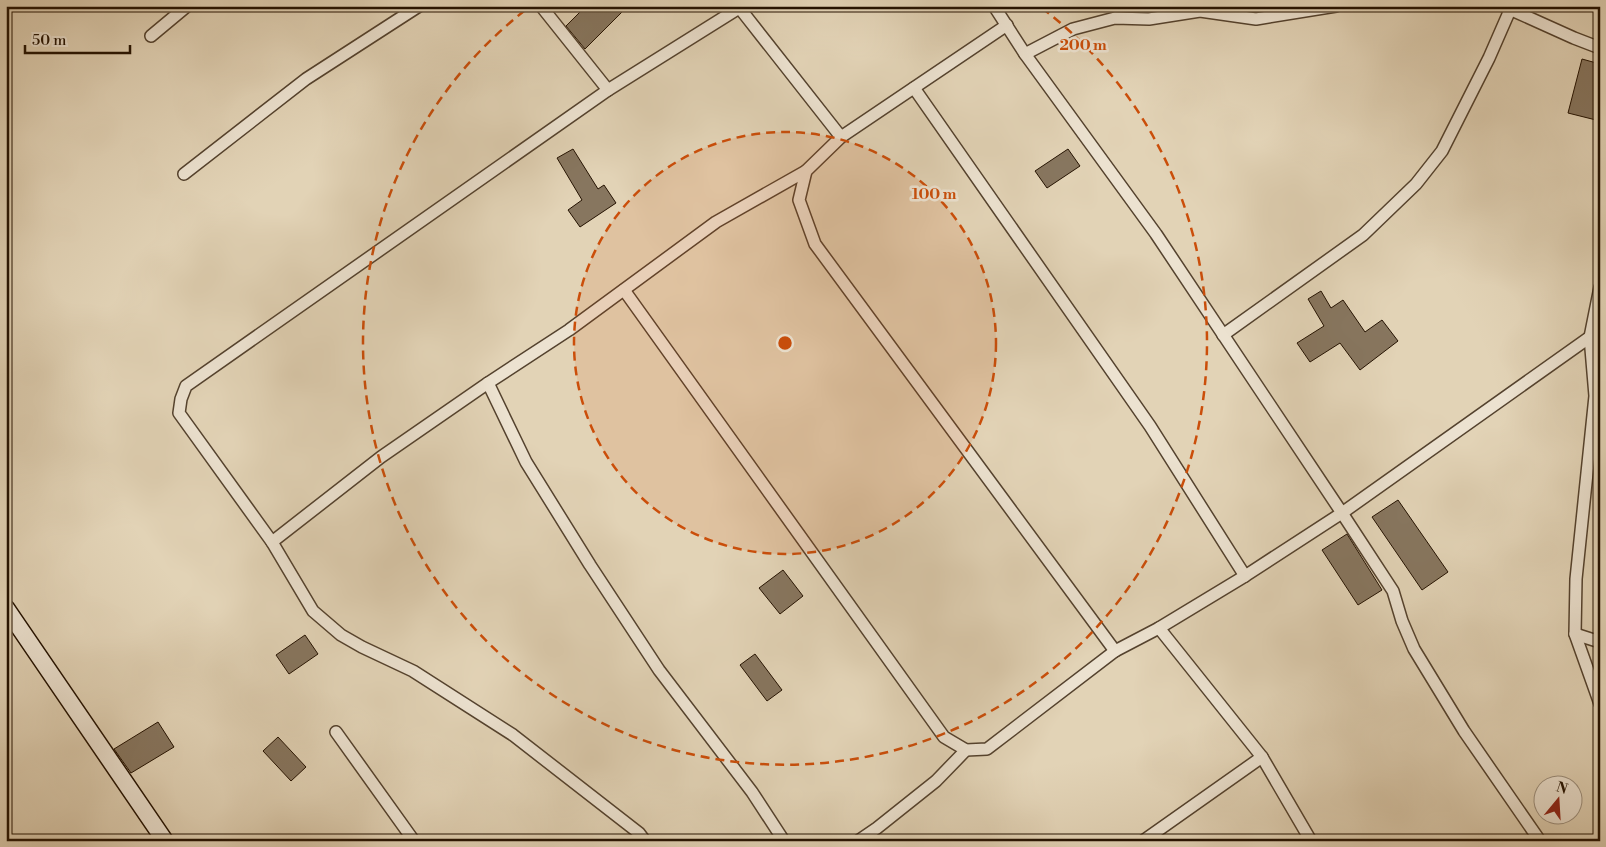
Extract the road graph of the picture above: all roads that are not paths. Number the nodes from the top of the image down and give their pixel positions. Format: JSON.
{"nodes":[{"id":1,"x":187,"y":6,"type":"edge"},
{"id":2,"x":419,"y":6,"type":"edge"},
{"id":3,"x":541,"y":6,"type":"edge"},
{"id":4,"x":994,"y":6,"type":"edge"},
{"id":5,"x":1336,"y":6,"type":"edge"},
{"id":6,"x":739,"y":7,"type":"edge"},
{"id":7,"x":1507,"y":8,"type":"edge"},
{"id":8,"x":1007,"y":25,"type":"junction"},
{"id":9,"x":151,"y":36,"type":"dead end"},
{"id":10,"x":1600,"y":48,"type":"edge"},
{"id":11,"x":1025,"y":54,"type":"junction"},
{"id":12,"x":914,"y":88,"type":"junction"},
{"id":13,"x":608,"y":90,"type":"junction"},
{"id":14,"x":841,"y":137,"type":"junction"},
{"id":15,"x":806,"y":171,"type":"junction"},
{"id":16,"x":184,"y":174,"type":"dead end"},
{"id":17,"x":1600,"y":287,"type":"edge"},
{"id":18,"x":624,"y":290,"type":"junction"},
{"id":19,"x":1224,"y":335,"type":"junction"},
{"id":20,"x":1590,"y":337,"type":"junction"},
{"id":21,"x":488,"y":383,"type":"junction"},
{"id":22,"x":1596,"y":423,"type":"edge"},
{"id":23,"x":1342,"y":513,"type":"junction"},
{"id":24,"x":272,"y":542,"type":"junction"},
{"id":25,"x":1245,"y":576,"type":"junction"},
{"id":26,"x":6,"y":608,"type":"edge"},
{"id":27,"x":1159,"y":628,"type":"junction"},
{"id":28,"x":1575,"y":634,"type":"junction"},
{"id":29,"x":1600,"y":642,"type":"edge"},
{"id":30,"x":1114,"y":651,"type":"junction"},
{"id":31,"x":1600,"y":704,"type":"edge"},
{"id":32,"x":336,"y":732,"type":"dead end"},
{"id":33,"x":966,"y":750,"type":"junction"},
{"id":34,"x":1262,"y":757,"type":"junction"},
{"id":35,"x":165,"y":841,"type":"edge"},
{"id":36,"x":414,"y":841,"type":"edge"},
{"id":37,"x":645,"y":841,"type":"edge"},
{"id":38,"x":784,"y":841,"type":"edge"},
{"id":39,"x":858,"y":841,"type":"edge"},
{"id":40,"x":1144,"y":841,"type":"edge"},
{"id":41,"x":1311,"y":841,"type":"edge"},
{"id":42,"x":1540,"y":841,"type":"edge"}],
"edges":[{"from":1,"to":9,"type":"street"},
{"from":2,"to":16,"type":"street"},
{"from":3,"to":13,"type":"street"},
{"from":4,"to":8,"type":"street"},
{"from":5,"to":11,"type":"street"},
{"from":6,"to":13,"type":"street"},
{"from":6,"to":14,"type":"street"},
{"from":7,"to":10,"type":"street"},
{"from":7,"to":19,"type":"street"},
{"from":8,"to":11,"type":"street"},
{"from":8,"to":12,"type":"street"},
{"from":11,"to":19,"type":"street"},
{"from":12,"to":14,"type":"street"},
{"from":12,"to":25,"type":"street"},
{"from":13,"to":24,"type":"street"},
{"from":14,"to":15,"type":"street"},
{"from":15,"to":18,"type":"street"},
{"from":15,"to":30,"type":"street"},
{"from":17,"to":20,"type":"street"},
{"from":18,"to":21,"type":"street"},
{"from":18,"to":33,"type":"street"},
{"from":19,"to":23,"type":"street"},
{"from":20,"to":22,"type":"street"},
{"from":20,"to":23,"type":"street"},
{"from":21,"to":24,"type":"street"},
{"from":21,"to":38,"type":"street"},
{"from":22,"to":28,"type":"street"},
{"from":23,"to":25,"type":"street"},
{"from":23,"to":42,"type":"street"},
{"from":24,"to":37,"type":"street"},
{"from":25,"to":27,"type":"street"},
{"from":26,"to":35,"type":"main road"},
{"from":27,"to":30,"type":"street"},
{"from":27,"to":34,"type":"street"},
{"from":28,"to":29,"type":"street"},
{"from":28,"to":31,"type":"street"},
{"from":30,"to":33,"type":"street"},
{"from":32,"to":36,"type":"street"},
{"from":33,"to":39,"type":"street"},
{"from":34,"to":40,"type":"street"},
{"from":34,"to":41,"type":"street"}]}
